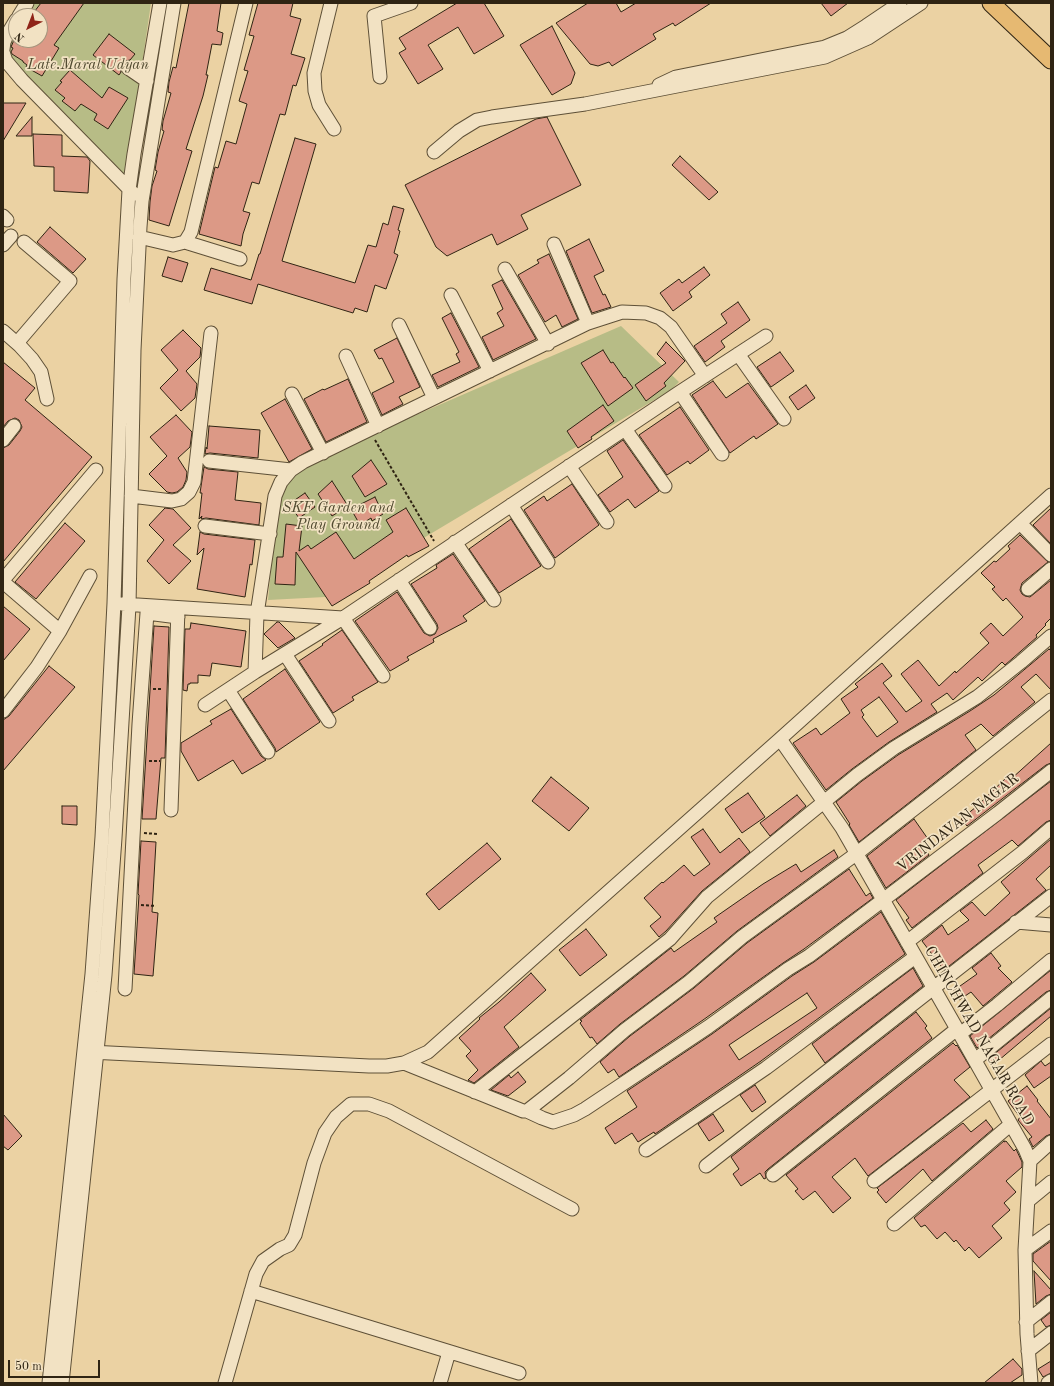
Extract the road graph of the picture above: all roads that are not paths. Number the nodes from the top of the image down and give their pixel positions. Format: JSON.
{"nodes":[{"id":1,"x":160,"y":3,"type":"edge"},
{"id":2,"x":174,"y":3,"type":"edge"},
{"id":3,"x":246,"y":3,"type":"edge"},
{"id":4,"x":331,"y":3,"type":"edge"},
{"id":5,"x":411,"y":3,"type":"edge"},
{"id":6,"x":900,"y":3,"type":"edge"},
{"id":7,"x":920,"y":3,"type":"edge"},
{"id":8,"x":991,"y":3,"type":"edge"},
{"id":9,"x":1006,"y":3,"type":"edge"},
{"id":10,"x":8,"y":33,"type":"edge"},
{"id":11,"x":1051,"y":45,"type":"edge"},
{"id":12,"x":3,"y":50,"type":"edge"},
{"id":13,"x":1051,"y":60,"type":"edge"},
{"id":14,"x":128,"y":68,"type":"dead end"},
{"id":15,"x":380,"y":77,"type":"dead end"},
{"id":16,"x":146,"y":81,"type":"junction"},
{"id":17,"x":633,"y":96,"type":"junction"},
{"id":18,"x":334,"y":129,"type":"dead end"},
{"id":19,"x":434,"y":152,"type":"dead end"},
{"id":20,"x":130,"y":190,"type":"junction"},
{"id":21,"x":142,"y":201,"type":"junction"},
{"id":22,"x":139,"y":237,"type":"junction"},
{"id":23,"x":24,"y":242,"type":"dead end"},
{"id":24,"x":185,"y":242,"type":"junction"},
{"id":25,"x":554,"y":244,"type":"dead end"},
{"id":26,"x":240,"y":258,"type":"dead end"},
{"id":27,"x":505,"y":269,"type":"dead end"},
{"id":28,"x":451,"y":295,"type":"dead end"},
{"id":29,"x":588,"y":323,"type":"junction"},
{"id":30,"x":399,"y":325,"type":"dead end"},
{"id":31,"x":3,"y":331,"type":"edge"},
{"id":32,"x":211,"y":333,"type":"dead end"},
{"id":33,"x":766,"y":336,"type":"dead end"},
{"id":34,"x":17,"y":343,"type":"junction"},
{"id":35,"x":548,"y":344,"type":"junction"},
{"id":36,"x":738,"y":354,"type":"junction"},
{"id":37,"x":346,"y":356,"type":"dead end"},
{"id":38,"x":490,"y":371,"type":"junction"},
{"id":39,"x":705,"y":376,"type":"junction"},
{"id":40,"x":680,"y":392,"type":"junction"},
{"id":41,"x":292,"y":394,"type":"dead end"},
{"id":42,"x":434,"y":398,"type":"junction"},
{"id":43,"x":47,"y":399,"type":"dead end"},
{"id":44,"x":784,"y":419,"type":"dead end"},
{"id":45,"x":14,"y":426,"type":"dead end"},
{"id":46,"x":374,"y":428,"type":"junction"},
{"id":47,"x":625,"y":429,"type":"junction"},
{"id":48,"x":3,"y":440,"type":"edge"},
{"id":49,"x":323,"y":453,"type":"junction"},
{"id":50,"x":722,"y":454,"type":"dead end"},
{"id":51,"x":208,"y":461,"type":"dead end"},
{"id":52,"x":569,"y":466,"type":"junction"},
{"id":53,"x":96,"y":470,"type":"dead end"},
{"id":54,"x":291,"y":470,"type":"junction"},
{"id":55,"x":665,"y":486,"type":"dead end"},
{"id":56,"x":1051,"y":495,"type":"edge"},
{"id":57,"x":131,"y":496,"type":"junction"},
{"id":58,"x":511,"y":505,"type":"junction"},
{"id":59,"x":607,"y":522,"type":"dead end"},
{"id":60,"x":1020,"y":523,"type":"junction"},
{"id":61,"x":205,"y":526,"type":"dead end"},
{"id":62,"x":270,"y":534,"type":"junction"},
{"id":63,"x":455,"y":542,"type":"junction"},
{"id":64,"x":1051,"y":555,"type":"edge"},
{"id":65,"x":548,"y":562,"type":"dead end"},
{"id":66,"x":1051,"y":569,"type":"edge"},
{"id":67,"x":90,"y":576,"type":"dead end"},
{"id":68,"x":399,"y":580,"type":"junction"},
{"id":69,"x":3,"y":581,"type":"edge"},
{"id":70,"x":1028,"y":589,"type":"dead end"},
{"id":71,"x":494,"y":600,"type":"dead end"},
{"id":72,"x":114,"y":603,"type":"junction"},
{"id":73,"x":129,"y":606,"type":"junction"},
{"id":74,"x":174,"y":612,"type":"junction"},
{"id":75,"x":257,"y":614,"type":"junction"},
{"id":76,"x":343,"y":618,"type":"junction"},
{"id":77,"x":430,"y":628,"type":"dead end"},
{"id":78,"x":60,"y":630,"type":"junction"},
{"id":79,"x":1051,"y":636,"type":"edge"},
{"id":80,"x":284,"y":654,"type":"junction"},
{"id":81,"x":256,"y":672,"type":"junction"},
{"id":82,"x":383,"y":676,"type":"dead end"},
{"id":83,"x":228,"y":690,"type":"junction"},
{"id":84,"x":1051,"y":700,"type":"edge"},
{"id":85,"x":205,"y":706,"type":"dead end"},
{"id":86,"x":3,"y":711,"type":"edge"},
{"id":87,"x":329,"y":721,"type":"dead end"},
{"id":88,"x":780,"y":739,"type":"junction"},
{"id":89,"x":268,"y":752,"type":"dead end"},
{"id":90,"x":1051,"y":771,"type":"edge"},
{"id":91,"x":824,"y":801,"type":"junction"},
{"id":92,"x":170,"y":810,"type":"dead end"},
{"id":93,"x":1051,"y":828,"type":"edge"},
{"id":94,"x":856,"y":854,"type":"junction"},
{"id":95,"x":1051,"y":896,"type":"edge"},
{"id":96,"x":883,"y":900,"type":"junction"},
{"id":97,"x":1016,"y":922,"type":"junction"},
{"id":98,"x":1051,"y":925,"type":"edge"},
{"id":99,"x":907,"y":942,"type":"junction"},
{"id":100,"x":915,"y":957,"type":"junction"},
{"id":101,"x":1051,"y":960,"type":"edge"},
{"id":102,"x":933,"y":988,"type":"junction"},
{"id":103,"x":125,"y":989,"type":"dead end"},
{"id":104,"x":1051,"y":998,"type":"edge"},
{"id":105,"x":959,"y":1031,"type":"junction"},
{"id":106,"x":1051,"y":1044,"type":"edge"},
{"id":107,"x":90,"y":1052,"type":"junction"},
{"id":108,"x":975,"y":1060,"type":"junction"},
{"id":109,"x":404,"y":1063,"type":"junction"},
{"id":110,"x":992,"y":1090,"type":"junction"},
{"id":111,"x":475,"y":1092,"type":"junction"},
{"id":112,"x":527,"y":1111,"type":"junction"},
{"id":113,"x":1010,"y":1125,"type":"junction"},
{"id":114,"x":1051,"y":1142,"type":"edge"},
{"id":115,"x":646,"y":1150,"type":"dead end"},
{"id":116,"x":1030,"y":1161,"type":"junction"},
{"id":117,"x":706,"y":1166,"type":"dead end"},
{"id":118,"x":773,"y":1175,"type":"dead end"},
{"id":119,"x":874,"y":1181,"type":"dead end"},
{"id":120,"x":1051,"y":1182,"type":"edge"},
{"id":121,"x":1028,"y":1201,"type":"junction"},
{"id":122,"x":572,"y":1209,"type":"dead end"},
{"id":123,"x":894,"y":1224,"type":"dead end"},
{"id":124,"x":1051,"y":1231,"type":"edge"},
{"id":125,"x":1025,"y":1250,"type":"junction"},
{"id":126,"x":252,"y":1291,"type":"junction"},
{"id":127,"x":1051,"y":1302,"type":"edge"},
{"id":128,"x":1026,"y":1322,"type":"junction"},
{"id":129,"x":1051,"y":1333,"type":"edge"},
{"id":130,"x":1028,"y":1351,"type":"junction"},
{"id":131,"x":449,"y":1352,"type":"junction"},
{"id":132,"x":519,"y":1373,"type":"dead end"},
{"id":133,"x":1027,"y":1381,"type":"edge"},
{"id":134,"x":1051,"y":1381,"type":"edge"},
{"id":135,"x":49,"y":1383,"type":"edge"},
{"id":136,"x":62,"y":1383,"type":"edge"},
{"id":137,"x":225,"y":1383,"type":"edge"},
{"id":138,"x":440,"y":1383,"type":"edge"},
{"id":139,"x":1048,"y":1383,"type":"edge"}],
"edges":[{"from":1,"to":16,"type":"street"},
{"from":2,"to":21,"type":"street"},
{"from":3,"to":24,"type":"street"},
{"from":4,"to":18,"type":"street"},
{"from":5,"to":15,"type":"street"},
{"from":6,"to":17,"type":"street"},
{"from":7,"to":17,"type":"street"},
{"from":8,"to":13,"type":"main road"},
{"from":9,"to":11,"type":"main road"},
{"from":10,"to":12,"type":"street"},
{"from":12,"to":20,"type":"street"},
{"from":14,"to":16,"type":"street"},
{"from":16,"to":20,"type":"street"},
{"from":17,"to":19,"type":"street"},
{"from":20,"to":21,"type":"street"},
{"from":20,"to":72,"type":"street"},
{"from":21,"to":22,"type":"street"},
{"from":22,"to":24,"type":"street"},
{"from":22,"to":57,"type":"street"},
{"from":23,"to":34,"type":"street"},
{"from":24,"to":26,"type":"street"},
{"from":25,"to":29,"type":"street"},
{"from":27,"to":35,"type":"street"},
{"from":28,"to":38,"type":"street"},
{"from":29,"to":35,"type":"street"},
{"from":29,"to":39,"type":"street"},
{"from":30,"to":42,"type":"street"},
{"from":31,"to":34,"type":"street"},
{"from":32,"to":57,"type":"street"},
{"from":33,"to":36,"type":"street"},
{"from":34,"to":43,"type":"street"},
{"from":35,"to":38,"type":"street"},
{"from":36,"to":39,"type":"street"},
{"from":36,"to":44,"type":"street"},
{"from":37,"to":46,"type":"street"},
{"from":38,"to":42,"type":"street"},
{"from":39,"to":40,"type":"street"},
{"from":40,"to":47,"type":"street"},
{"from":40,"to":50,"type":"street"},
{"from":41,"to":49,"type":"street"},
{"from":42,"to":46,"type":"street"},
{"from":45,"to":48,"type":"street"},
{"from":46,"to":49,"type":"street"},
{"from":47,"to":52,"type":"street"},
{"from":47,"to":55,"type":"street"},
{"from":49,"to":54,"type":"street"},
{"from":51,"to":54,"type":"street"},
{"from":52,"to":58,"type":"street"},
{"from":52,"to":59,"type":"street"},
{"from":53,"to":69,"type":"street"},
{"from":54,"to":62,"type":"street"},
{"from":56,"to":60,"type":"street"},
{"from":57,"to":73,"type":"street"},
{"from":58,"to":63,"type":"street"},
{"from":58,"to":65,"type":"street"},
{"from":60,"to":64,"type":"street"},
{"from":60,"to":88,"type":"street"},
{"from":61,"to":62,"type":"street"},
{"from":62,"to":75,"type":"street"},
{"from":63,"to":68,"type":"street"},
{"from":63,"to":71,"type":"street"},
{"from":66,"to":70,"type":"street"},
{"from":67,"to":78,"type":"street"},
{"from":68,"to":76,"type":"street"},
{"from":68,"to":77,"type":"street"},
{"from":69,"to":78,"type":"street"},
{"from":72,"to":73,"type":"street"},
{"from":72,"to":107,"type":"street"},
{"from":73,"to":74,"type":"street"},
{"from":73,"to":107,"type":"street"},
{"from":74,"to":75,"type":"street"},
{"from":74,"to":92,"type":"street"},
{"from":74,"to":103,"type":"street"},
{"from":75,"to":76,"type":"street"},
{"from":75,"to":81,"type":"street"},
{"from":76,"to":80,"type":"street"},
{"from":76,"to":82,"type":"street"},
{"from":78,"to":86,"type":"street"},
{"from":79,"to":91,"type":"street"},
{"from":80,"to":81,"type":"street"},
{"from":80,"to":87,"type":"street"},
{"from":81,"to":83,"type":"street"},
{"from":83,"to":85,"type":"street"},
{"from":83,"to":89,"type":"street"},
{"from":84,"to":94,"type":"street"},
{"from":88,"to":91,"type":"street","name":"CHINCHWAD NAGAR ROAD"},
{"from":88,"to":109,"type":"street"},
{"from":90,"to":96,"type":"street","name":"VRINDAVAN NAGAR"},
{"from":91,"to":94,"type":"street","name":"CHINCHWAD NAGAR ROAD"},
{"from":91,"to":111,"type":"street"},
{"from":93,"to":99,"type":"street"},
{"from":94,"to":96,"type":"street","name":"CHINCHWAD NAGAR ROAD"},
{"from":94,"to":112,"type":"street"},
{"from":95,"to":97,"type":"street"},
{"from":96,"to":99,"type":"street","name":"CHINCHWAD NAGAR ROAD"},
{"from":96,"to":112,"type":"street","name":"VRINDAVAN NAGAR"},
{"from":97,"to":98,"type":"street"},
{"from":97,"to":102,"type":"street"},
{"from":99,"to":100,"type":"street","name":"CHINCHWAD NAGAR ROAD"},
{"from":100,"to":102,"type":"street","name":"CHINCHWAD NAGAR ROAD"},
{"from":100,"to":115,"type":"street"},
{"from":101,"to":105,"type":"street"},
{"from":102,"to":105,"type":"street","name":"CHINCHWAD NAGAR ROAD"},
{"from":102,"to":117,"type":"street"},
{"from":104,"to":108,"type":"street"},
{"from":105,"to":108,"type":"street","name":"CHINCHWAD NAGAR ROAD"},
{"from":105,"to":118,"type":"street"},
{"from":106,"to":110,"type":"street"},
{"from":107,"to":109,"type":"street"},
{"from":107,"to":135,"type":"street"},
{"from":107,"to":136,"type":"street"},
{"from":108,"to":110,"type":"street","name":"CHINCHWAD NAGAR ROAD"},
{"from":109,"to":111,"type":"street","name":"VRINDAVAN NAGAR"},
{"from":110,"to":113,"type":"street","name":"CHINCHWAD NAGAR ROAD"},
{"from":110,"to":119,"type":"street"},
{"from":111,"to":112,"type":"street","name":"VRINDAVAN NAGAR"},
{"from":113,"to":116,"type":"street","name":"CHINCHWAD NAGAR ROAD"},
{"from":113,"to":123,"type":"street"},
{"from":114,"to":116,"type":"street"},
{"from":116,"to":121,"type":"street","name":"CHINCHWAD NAGAR ROAD"},
{"from":120,"to":121,"type":"street"},
{"from":121,"to":125,"type":"street","name":"CHINCHWAD NAGAR ROAD"},
{"from":122,"to":126,"type":"street"},
{"from":124,"to":125,"type":"street"},
{"from":125,"to":128,"type":"street","name":"CHINCHWAD NAGAR ROAD"},
{"from":126,"to":131,"type":"street"},
{"from":126,"to":137,"type":"street"},
{"from":127,"to":128,"type":"street"},
{"from":128,"to":130,"type":"street","name":"CHINCHWAD NAGAR ROAD"},
{"from":129,"to":130,"type":"street"},
{"from":130,"to":133,"type":"street","name":"CHINCHWAD NAGAR ROAD"},
{"from":131,"to":132,"type":"street"},
{"from":131,"to":138,"type":"street"},
{"from":134,"to":139,"type":"street"}]}
